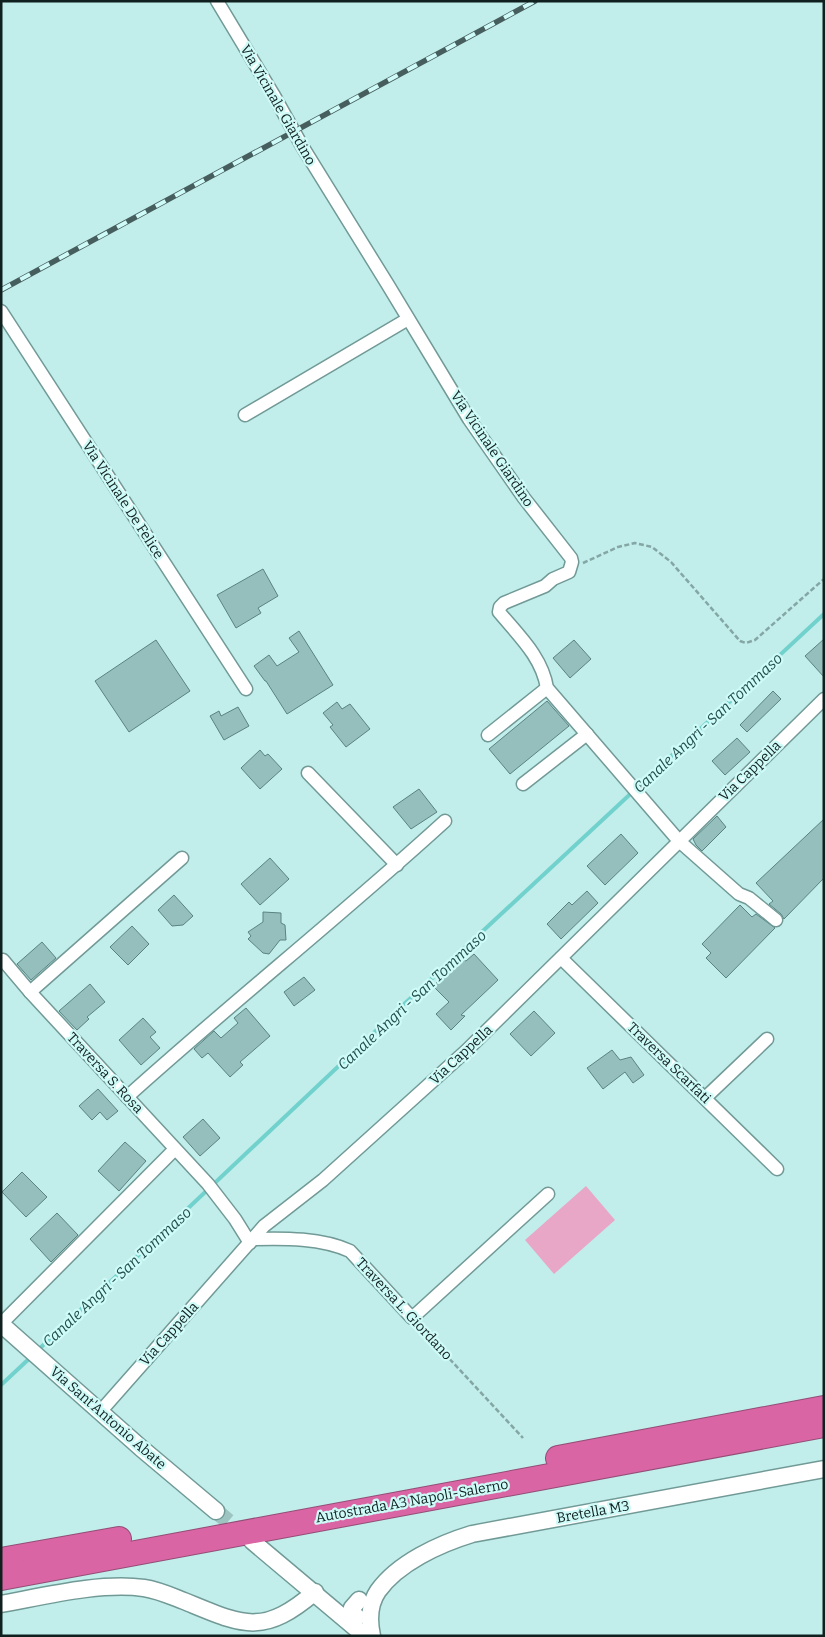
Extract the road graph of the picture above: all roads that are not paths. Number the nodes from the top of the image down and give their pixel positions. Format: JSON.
{"nodes":[{"id":1,"x":217,"y":1,"type":"edge"},
{"id":2,"x":1,"y":311,"type":"edge"},
{"id":3,"x":408,"y":319,"type":"junction"},
{"id":4,"x":245,"y":415,"type":"dead end"},
{"id":5,"x":547,"y":688,"type":"junction"},
{"id":6,"x":246,"y":689,"type":"dead end"},
{"id":7,"x":824,"y":699,"type":"edge"},
{"id":8,"x":587,"y":734,"type":"junction"},
{"id":9,"x":488,"y":735,"type":"dead end"},
{"id":10,"x":308,"y":773,"type":"dead end"},
{"id":11,"x":523,"y":784,"type":"dead end"},
{"id":12,"x":445,"y":821,"type":"dead end"},
{"id":13,"x":679,"y":841,"type":"junction"},
{"id":14,"x":182,"y":858,"type":"dead end"},
{"id":15,"x":397,"y":865,"type":"junction"},
{"id":16,"x":776,"y":920,"type":"dead end"},
{"id":17,"x":561,"y":958,"type":"junction"},
{"id":18,"x":3,"y":960,"type":"dead end"},
{"id":19,"x":30,"y":992,"type":"junction"},
{"id":20,"x":767,"y":1039,"type":"dead end"},
{"id":21,"x":127,"y":1097,"type":"junction"},
{"id":22,"x":705,"y":1098,"type":"junction"},
{"id":23,"x":176,"y":1149,"type":"junction"},
{"id":24,"x":778,"y":1169,"type":"dead end"},
{"id":25,"x":548,"y":1194,"type":"dead end"},
{"id":26,"x":252,"y":1241,"type":"junction"},
{"id":27,"x":1,"y":1324,"type":"edge"},
{"id":28,"x":824,"y":1408,"type":"edge"},
{"id":29,"x":100,"y":1412,"type":"junction"},
{"id":30,"x":824,"y":1426,"type":"edge"},
{"id":31,"x":824,"y":1469,"type":"edge"},
{"id":32,"x":216,"y":1511,"type":"tunnel mouth"},
{"id":33,"x":252,"y":1541,"type":"tunnel mouth"},
{"id":34,"x":1,"y":1560,"type":"edge"},
{"id":35,"x":1,"y":1578,"type":"edge"},
{"id":36,"x":315,"y":1592,"type":"junction"},
{"id":37,"x":369,"y":1599,"type":"junction"},
{"id":38,"x":1,"y":1604,"type":"edge"},
{"id":39,"x":329,"y":1604,"type":"junction"},
{"id":40,"x":348,"y":1620,"type":"junction"},
{"id":41,"x":365,"y":1636,"type":"edge"},
{"id":42,"x":372,"y":1636,"type":"edge"}],
"edges":[{"from":1,"to":3,"type":"street","name":"Via Vicinale Giardino"},
{"from":2,"to":6,"type":"street","name":"Via Vicinale De Felice"},
{"from":3,"to":4,"type":"street"},
{"from":3,"to":5,"type":"street","name":"Via Vicinale Giardino"},
{"from":5,"to":8,"type":"street"},
{"from":5,"to":9,"type":"street"},
{"from":7,"to":13,"type":"street","name":"Via Cappella"},
{"from":8,"to":11,"type":"street"},
{"from":8,"to":13,"type":"street"},
{"from":10,"to":15,"type":"street"},
{"from":12,"to":15,"type":"street"},
{"from":13,"to":16,"type":"street"},
{"from":13,"to":17,"type":"street","name":"Via Cappella"},
{"from":14,"to":19,"type":"street"},
{"from":15,"to":21,"type":"street"},
{"from":17,"to":22,"type":"street","name":"Traversa Scarfati"},
{"from":17,"to":26,"type":"street","name":"Via Cappella"},
{"from":18,"to":19,"type":"street","name":"Traversa S. Rosa"},
{"from":19,"to":21,"type":"street","name":"Traversa S. Rosa"},
{"from":20,"to":22,"type":"street"},
{"from":21,"to":23,"type":"street","name":"Traversa S. Rosa"},
{"from":22,"to":24,"type":"street","name":"Traversa Scarfati"},
{"from":23,"to":26,"type":"street","name":"Traversa S. Rosa"},
{"from":23,"to":27,"type":"street"},
{"from":25,"to":26,"type":"street","name":"Traversa L. Giordano"},
{"from":26,"to":29,"type":"street","name":"Via Cappella"},
{"from":27,"to":29,"type":"street","name":"Via Sant'Antonio Abate"},
{"from":28,"to":34,"type":"highway","name":"Autostrada A3 Napoli-Salerno"},
{"from":29,"to":32,"type":"street","name":"Via Sant'Antonio Abate"},
{"from":30,"to":35,"type":"highway","name":"Autostrada A3 Napoli-Salerno"},
{"from":31,"to":37,"type":"street","name":"Bretella M3"},
{"from":33,"to":36,"type":"street"},
{"from":36,"to":38,"type":"street"},
{"from":36,"to":39,"type":"street"},
{"from":37,"to":39,"type":"street"},
{"from":37,"to":40,"type":"street","name":"Bretella M3"},
{"from":37,"to":42,"type":"street"},
{"from":39,"to":40,"type":"street"},
{"from":40,"to":41,"type":"street"}]}
